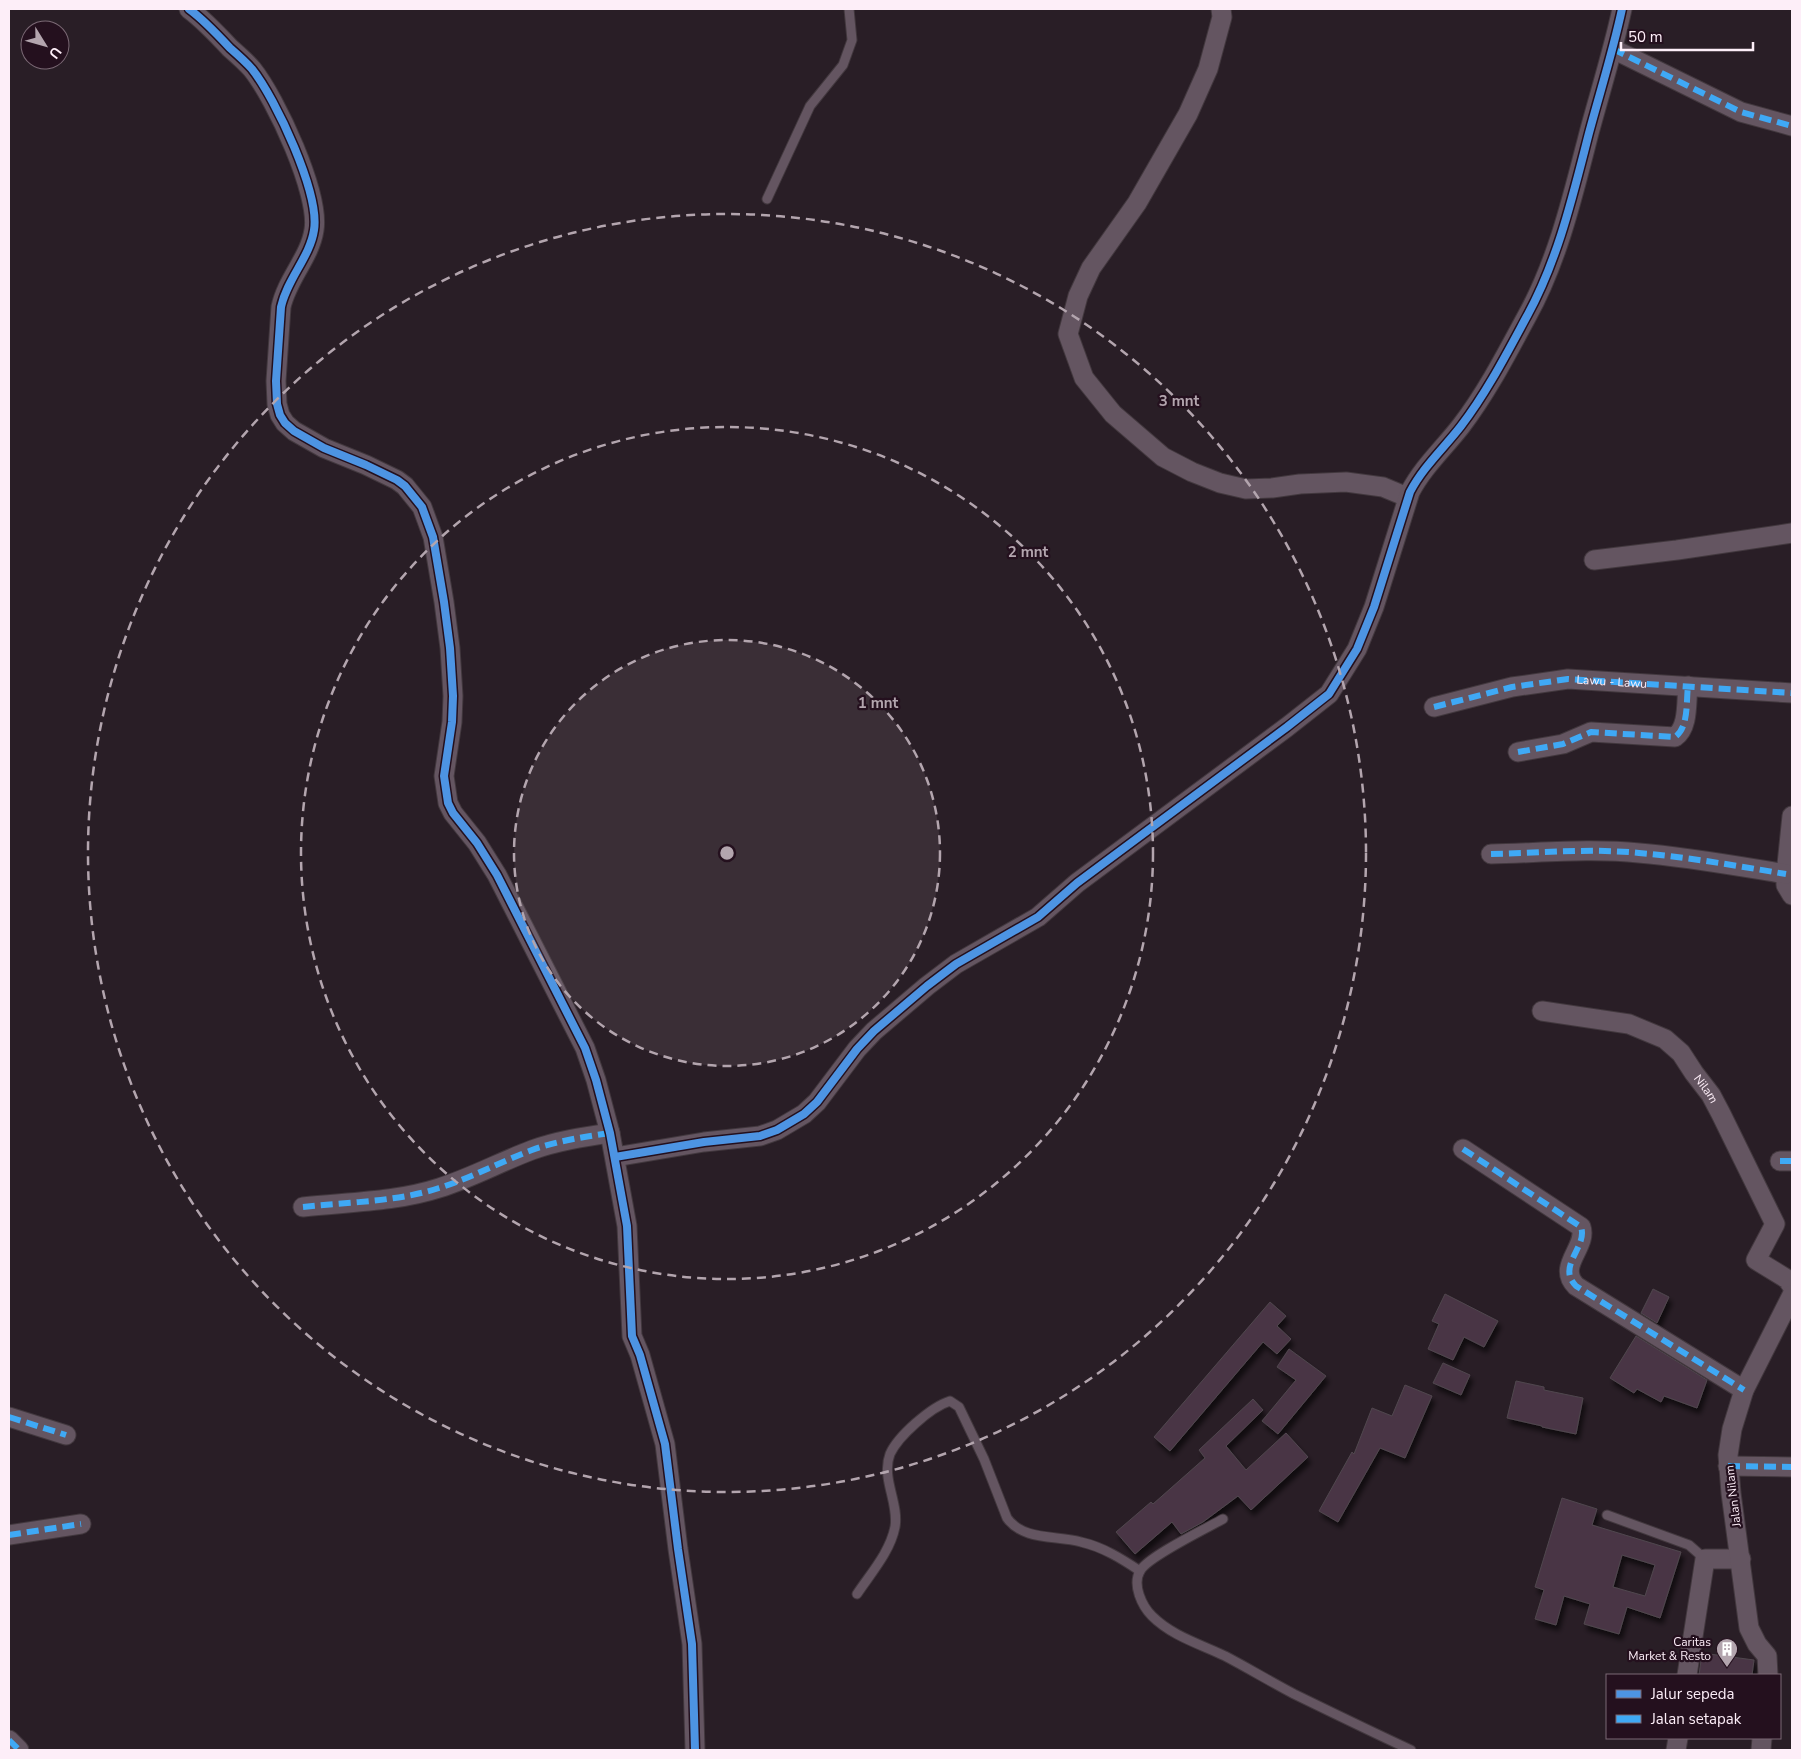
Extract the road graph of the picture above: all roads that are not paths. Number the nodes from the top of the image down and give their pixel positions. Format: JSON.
{"nodes":[{"id":1,"x":189,"y":9,"type":"edge"},
{"id":2,"x":849,"y":9,"type":"edge"},
{"id":3,"x":1221,"y":9,"type":"edge"},
{"id":4,"x":1622,"y":9,"type":"edge"},
{"id":5,"x":1613,"y":49,"type":"junction"},
{"id":6,"x":1792,"y":126,"type":"edge"},
{"id":7,"x":767,"y":199,"type":"dead end"},
{"id":8,"x":1407,"y":498,"type":"junction"},
{"id":9,"x":1792,"y":533,"type":"edge"},
{"id":10,"x":1594,"y":560,"type":"dead end"},
{"id":11,"x":1688,"y":686,"type":"junction"},
{"id":12,"x":1792,"y":693,"type":"edge"},
{"id":13,"x":1434,"y":707,"type":"dead end"},
{"id":14,"x":1518,"y":752,"type":"dead end"},
{"id":15,"x":1792,"y":816,"type":"edge"},
{"id":16,"x":1491,"y":854,"type":"dead end"},
{"id":17,"x":1786,"y":874,"type":"junction"},
{"id":18,"x":1792,"y":895,"type":"edge"},
{"id":19,"x":1542,"y":1011,"type":"dead end"},
{"id":20,"x":610,"y":1133,"type":"junction"},
{"id":21,"x":1463,"y":1149,"type":"dead end"},
{"id":22,"x":615,"y":1156,"type":"junction"},
{"id":23,"x":303,"y":1207,"type":"dead end"},
{"id":24,"x":1792,"y":1286,"type":"edge"},
{"id":25,"x":1792,"y":1295,"type":"edge"},
{"id":26,"x":1744,"y":1390,"type":"junction"},
{"id":27,"x":9,"y":1418,"type":"edge"},
{"id":28,"x":66,"y":1435,"type":"dead end"},
{"id":29,"x":1728,"y":1466,"type":"junction"},
{"id":30,"x":1792,"y":1468,"type":"edge"},
{"id":31,"x":1606,"y":1515,"type":"dead end"},
{"id":32,"x":1223,"y":1519,"type":"dead end"},
{"id":33,"x":81,"y":1524,"type":"dead end"},
{"id":34,"x":9,"y":1535,"type":"edge"},
{"id":35,"x":1705,"y":1559,"type":"junction"},
{"id":36,"x":1741,"y":1559,"type":"junction"},
{"id":37,"x":1140,"y":1571,"type":"junction"},
{"id":38,"x":857,"y":1594,"type":"dead end"},
{"id":39,"x":1687,"y":1674,"type":"edge"},
{"id":40,"x":1768,"y":1674,"type":"edge"},
{"id":41,"x":9,"y":1740,"type":"edge"},
{"id":42,"x":19,"y":1750,"type":"edge"},
{"id":43,"x":696,"y":1750,"type":"edge"},
{"id":44,"x":1410,"y":1750,"type":"edge"}],
"edges":[{"from":1,"to":20,"type":"street"},
{"from":2,"to":7,"type":"lane"},
{"from":3,"to":8,"type":"street"},
{"from":4,"to":5,"type":"street"},
{"from":5,"to":6,"type":"street"},
{"from":5,"to":8,"type":"street"},
{"from":8,"to":22,"type":"street"},
{"from":9,"to":10,"type":"street"},
{"from":11,"to":12,"type":"street","name":"Lawu - Lawu"},
{"from":11,"to":13,"type":"street","name":"Lawu - Lawu"},
{"from":11,"to":14,"type":"street"},
{"from":15,"to":17,"type":"street"},
{"from":16,"to":17,"type":"street"},
{"from":17,"to":18,"type":"street"},
{"from":19,"to":24,"type":"street","name":"Nilam"},
{"from":20,"to":22,"type":"street"},
{"from":20,"to":23,"type":"street"},
{"from":21,"to":26,"type":"street"},
{"from":22,"to":43,"type":"street"},
{"from":25,"to":26,"type":"street","name":"Jalan Nilam"},
{"from":26,"to":29,"type":"street","name":"Jalan Nilam"},
{"from":27,"to":28,"type":"street"},
{"from":29,"to":30,"type":"street"},
{"from":29,"to":36,"type":"street","name":"Jalan Nilam"},
{"from":31,"to":35,"type":"lane"},
{"from":32,"to":37,"type":"lane"},
{"from":33,"to":34,"type":"street"},
{"from":35,"to":36,"type":"street"},
{"from":35,"to":39,"type":"street"},
{"from":36,"to":40,"type":"street","name":"Jalan Nilam"},
{"from":37,"to":38,"type":"lane"},
{"from":37,"to":44,"type":"lane"},
{"from":41,"to":42,"type":"street"}]}
